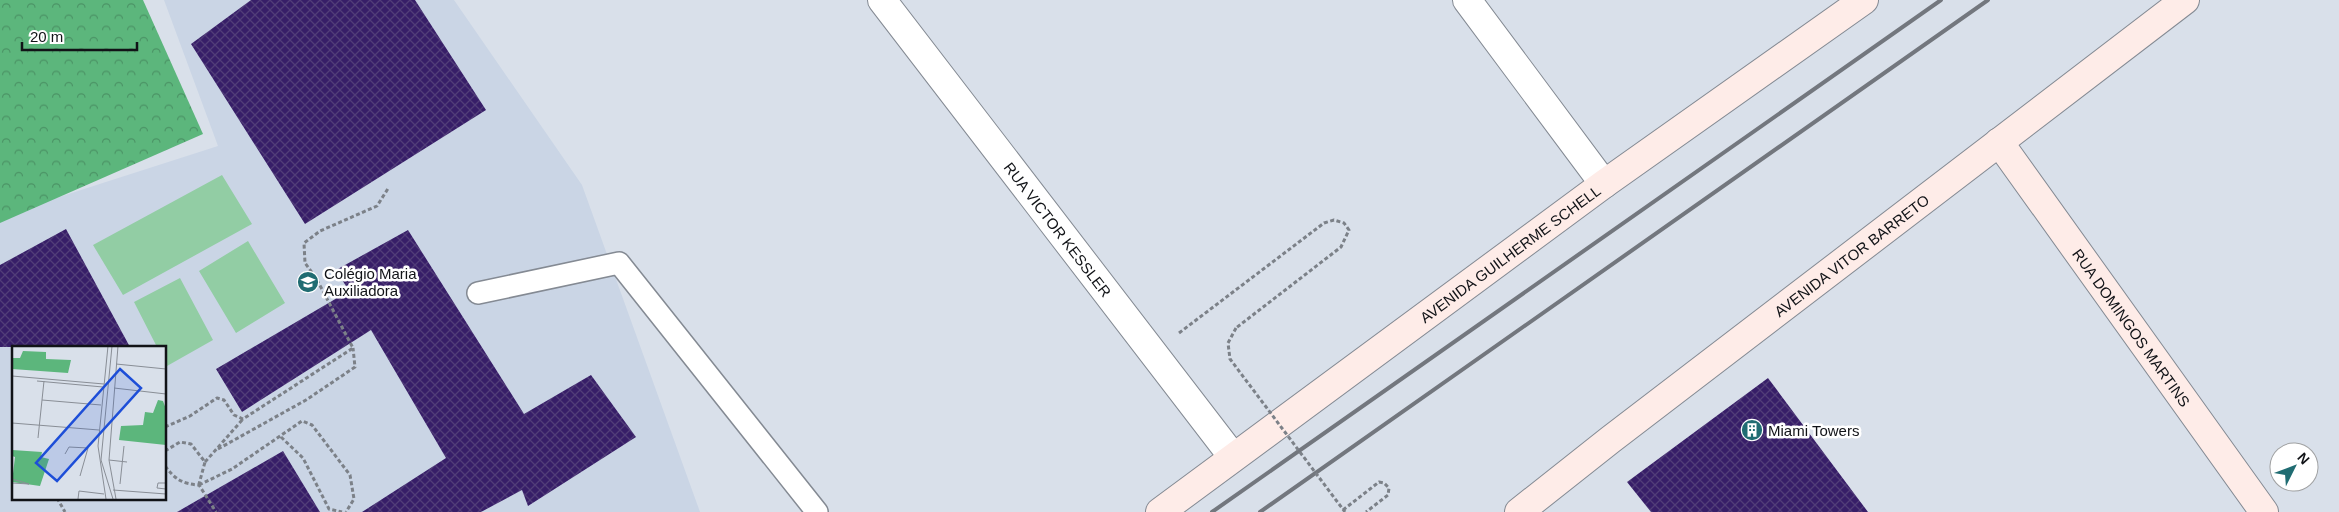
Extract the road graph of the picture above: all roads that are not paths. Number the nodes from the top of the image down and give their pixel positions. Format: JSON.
{"nodes":[{"id":1,"x":882,"y":0,"type":"edge"},
{"id":2,"x":1467,"y":0,"type":"edge"},
{"id":3,"x":1864,"y":0,"type":"edge"},
{"id":4,"x":2185,"y":0,"type":"edge"},
{"id":5,"x":1999,"y":142,"type":"junction"},
{"id":6,"x":1604,"y":184,"type":"junction"},
{"id":7,"x":478,"y":293,"type":"dead end"},
{"id":8,"x":1233,"y":457,"type":"junction"},
{"id":9,"x":818,"y":512,"type":"edge"},
{"id":10,"x":1160,"y":512,"type":"edge"},
{"id":11,"x":1519,"y":512,"type":"edge"},
{"id":12,"x":2264,"y":512,"type":"edge"}],
"edges":[{"from":1,"to":8,"type":"street","name":"RUA VICTOR KESSLER"},
{"from":2,"to":6,"type":"street"},
{"from":3,"to":6,"type":"main road","name":"AVENIDA GUILHERME SCHELL"},
{"from":4,"to":5,"type":"main road","name":"AVENIDA VITOR BARRETO"},
{"from":5,"to":11,"type":"main road","name":"AVENIDA VITOR BARRETO"},
{"from":5,"to":12,"type":"main road","name":"RUA DOMINGOS MARTINS"},
{"from":6,"to":8,"type":"main road","name":"AVENIDA GUILHERME SCHELL"},
{"from":7,"to":9,"type":"lane"},
{"from":8,"to":10,"type":"main road","name":"AVENIDA GUILHERME SCHELL"}]}
